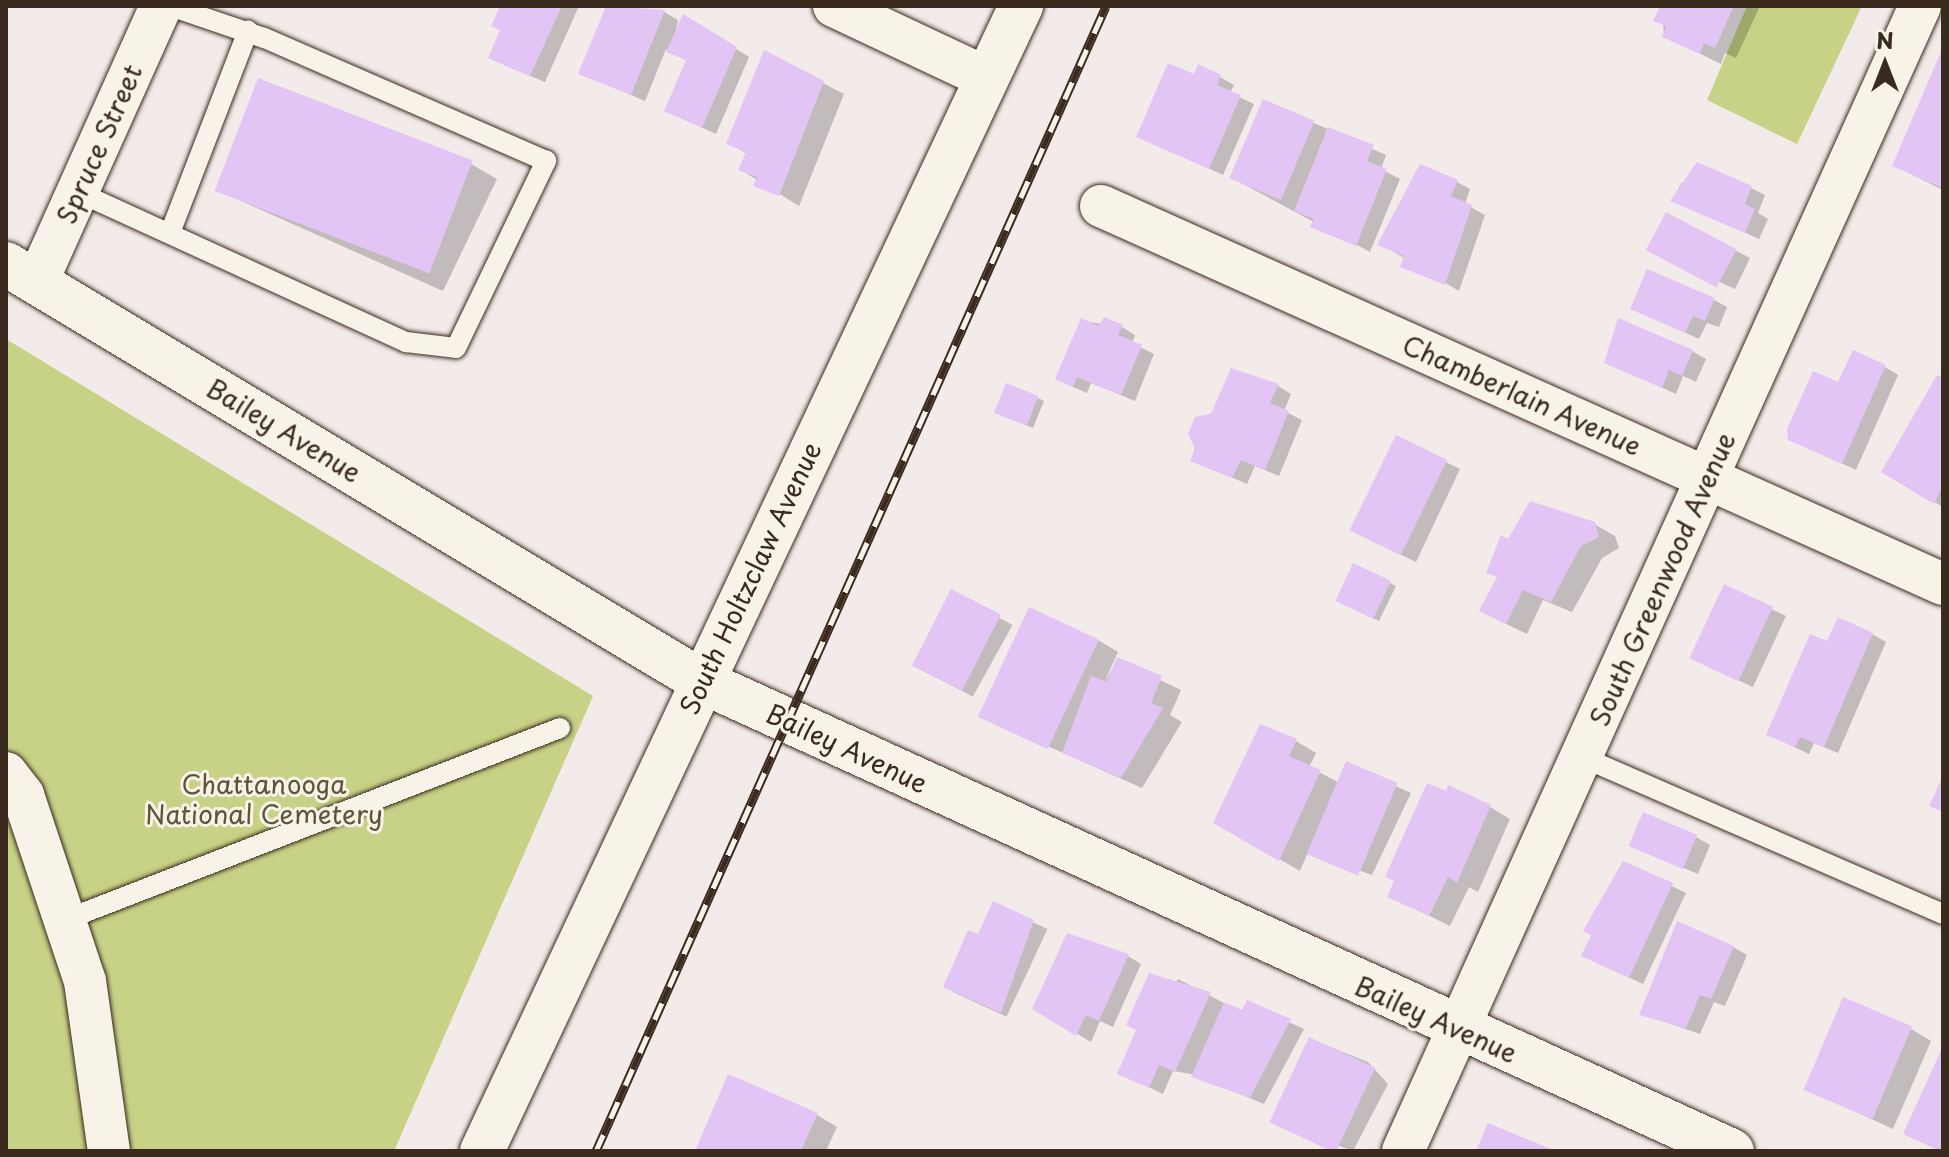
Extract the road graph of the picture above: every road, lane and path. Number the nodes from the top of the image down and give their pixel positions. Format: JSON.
{"nodes":[{"id":1,"x":161,"y":6,"type":"edge"},
{"id":2,"x":170,"y":6,"type":"edge"},
{"id":3,"x":834,"y":6,"type":"edge"},
{"id":4,"x":1021,"y":6,"type":"edge"},
{"id":5,"x":1920,"y":6,"type":"edge"},
{"id":6,"x":256,"y":34,"type":"junction"},
{"id":7,"x":987,"y":78,"type":"junction"},
{"id":8,"x":78,"y":192,"type":"junction"},
{"id":9,"x":1101,"y":206,"type":"dead end"},
{"id":10,"x":170,"y":233,"type":"junction"},
{"id":11,"x":22,"y":273,"type":"edge"},
{"id":12,"x":1707,"y":479,"type":"junction"},
{"id":13,"x":1943,"y":584,"type":"edge"},
{"id":14,"x":701,"y":681,"type":"junction"},
{"id":15,"x":560,"y":728,"type":"dead end"},
{"id":16,"x":1582,"y":757,"type":"junction"},
{"id":17,"x":6,"y":773,"type":"edge"},
{"id":18,"x":1943,"y":914,"type":"edge"},
{"id":19,"x":65,"y":920,"type":"junction"},
{"id":20,"x":1459,"y":1030,"type":"junction"},
{"id":21,"x":109,"y":1151,"type":"edge"},
{"id":22,"x":482,"y":1151,"type":"edge"},
{"id":23,"x":1403,"y":1151,"type":"edge"},
{"id":24,"x":1732,"y":1151,"type":"edge"}],
"edges":[{"from":1,"to":8,"type":"street","name":"Spruce Street"},
{"from":2,"to":6,"type":"lane"},
{"from":3,"to":7,"type":"street"},
{"from":4,"to":7,"type":"main road","name":"South Holtzclaw Avenue"},
{"from":5,"to":12,"type":"street","name":"South Greenwood Avenue"},
{"from":6,"to":10,"type":"lane"},
{"from":6,"to":10,"type":"lane"},
{"from":7,"to":14,"type":"main road","name":"South Holtzclaw Avenue"},
{"from":8,"to":10,"type":"lane"},
{"from":8,"to":11,"type":"street","name":"Spruce Street"},
{"from":9,"to":12,"type":"street","name":"Chamberlain Avenue"},
{"from":11,"to":14,"type":"main road","name":"Bailey Avenue"},
{"from":12,"to":13,"type":"street","name":"Chamberlain Avenue"},
{"from":12,"to":16,"type":"street","name":"South Greenwood Avenue"},
{"from":14,"to":20,"type":"main road","name":"Bailey Avenue"},
{"from":14,"to":22,"type":"main road","name":"South Holtzclaw Avenue"},
{"from":15,"to":19,"type":"lane"},
{"from":16,"to":18,"type":"lane"},
{"from":16,"to":20,"type":"street","name":"South Greenwood Avenue"},
{"from":17,"to":19,"type":"street"},
{"from":19,"to":21,"type":"street"},
{"from":20,"to":23,"type":"street","name":"South Greenwood Avenue"},
{"from":20,"to":24,"type":"main road","name":"Bailey Avenue"}]}
